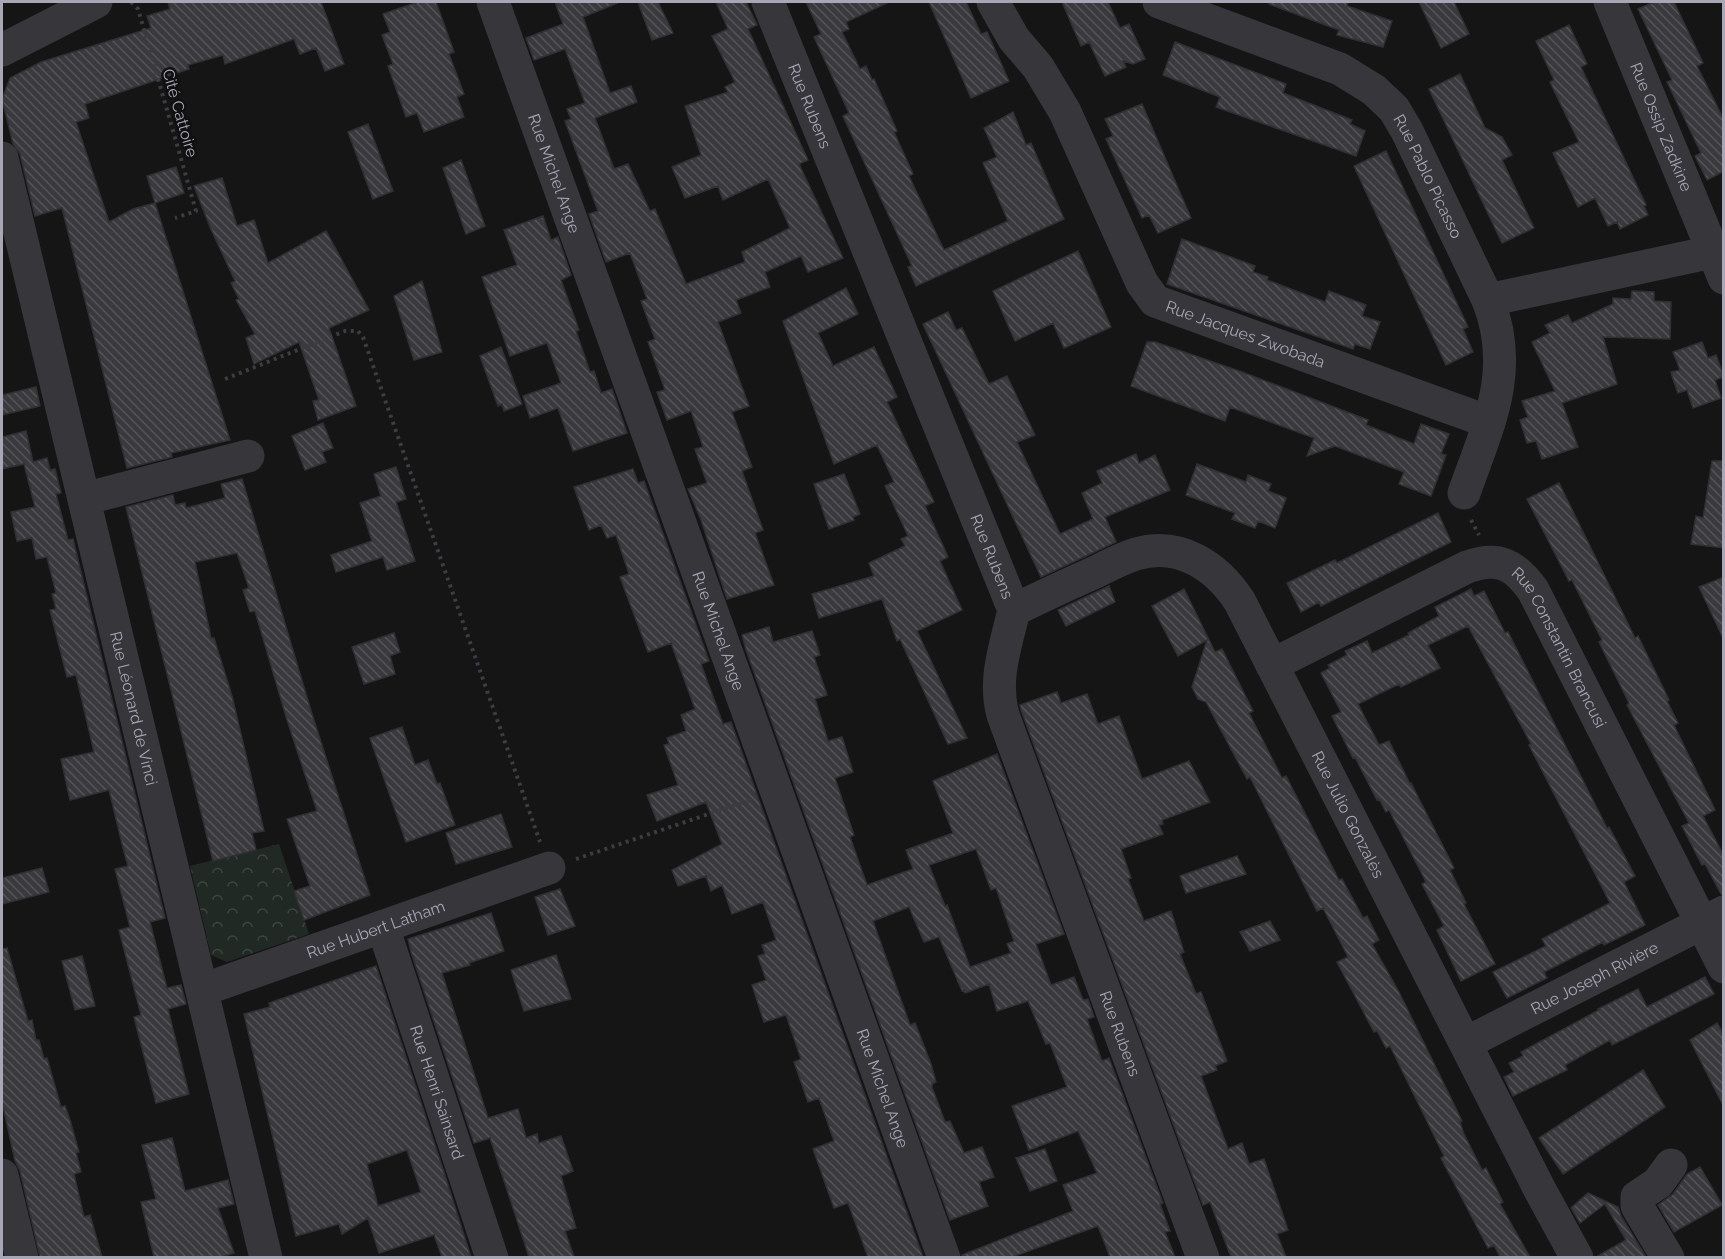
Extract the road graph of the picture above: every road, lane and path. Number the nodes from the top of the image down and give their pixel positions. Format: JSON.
{"nodes":[{"id":1,"x":96,"y":2,"type":"edge"},
{"id":2,"x":131,"y":2,"type":"edge"},
{"id":3,"x":493,"y":2,"type":"edge"},
{"id":4,"x":768,"y":2,"type":"edge"},
{"id":5,"x":993,"y":2,"type":"edge"},
{"id":6,"x":1159,"y":2,"type":"edge"},
{"id":7,"x":1610,"y":2,"type":"edge"},
{"id":8,"x":2,"y":50,"type":"edge"},
{"id":9,"x":2,"y":158,"type":"edge"},
{"id":10,"x":175,"y":218,"type":"dead end"},
{"id":11,"x":1718,"y":265,"type":"edge"},
{"id":12,"x":1488,"y":300,"type":"junction"},
{"id":13,"x":225,"y":379,"type":"dead end"},
{"id":14,"x":1489,"y":422,"type":"junction"},
{"id":15,"x":248,"y":456,"type":"dead end"},
{"id":16,"x":1464,"y":493,"type":"joint"},
{"id":17,"x":84,"y":498,"type":"junction"},
{"id":18,"x":1494,"y":562,"type":"junction"},
{"id":19,"x":1014,"y":610,"type":"junction"},
{"id":20,"x":1272,"y":665,"type":"junction"},
{"id":21,"x":777,"y":790,"type":"junction"},
{"id":22,"x":549,"y":868,"type":"junction"},
{"id":23,"x":1712,"y":918,"type":"edge"},
{"id":24,"x":383,"y":927,"type":"junction"},
{"id":25,"x":1724,"y":967,"type":"edge"},
{"id":26,"x":202,"y":990,"type":"junction"},
{"id":27,"x":1466,"y":1043,"type":"junction"},
{"id":28,"x":1671,"y":1165,"type":"dead end"},
{"id":29,"x":2,"y":1175,"type":"edge"},
{"id":30,"x":21,"y":1257,"type":"edge"},
{"id":31,"x":266,"y":1257,"type":"edge"},
{"id":32,"x":492,"y":1257,"type":"edge"},
{"id":33,"x":944,"y":1257,"type":"edge"},
{"id":34,"x":1203,"y":1257,"type":"edge"},
{"id":35,"x":1577,"y":1257,"type":"edge"},
{"id":36,"x":1668,"y":1257,"type":"edge"}],
"edges":[{"from":1,"to":8,"type":"street"},
{"from":2,"to":10,"type":"path","name":"Cité Cattoire"},
{"from":3,"to":21,"type":"street","name":"Rue Michel Ange"},
{"from":4,"to":19,"type":"street","name":"Rue Rubens"},
{"from":5,"to":14,"type":"street","name":"Rue Jacques Zwobada"},
{"from":6,"to":12,"type":"street","name":"Rue Pablo Picasso"},
{"from":7,"to":11,"type":"street","name":"Rue Ossip Zadkine"},
{"from":9,"to":17,"type":"street","name":"Rue Léonard de Vinci"},
{"from":11,"to":12,"type":"street","name":"Rue Ossip Zadkine"},
{"from":12,"to":14,"type":"street","name":"Rue Pablo Picasso"},
{"from":13,"to":22,"type":"path"},
{"from":14,"to":16,"type":"street","name":"Rue Pablo Picasso"},
{"from":15,"to":17,"type":"street"},
{"from":16,"to":18,"type":"path"},
{"from":17,"to":26,"type":"street","name":"Rue Léonard de Vinci"},
{"from":18,"to":20,"type":"street","name":"Rue Constantin Brancusi"},
{"from":18,"to":23,"type":"street","name":"Rue Constantin Brancusi"},
{"from":19,"to":20,"type":"street","name":"Rue Julio Gonzalès"},
{"from":19,"to":34,"type":"street","name":"Rue Rubens"},
{"from":20,"to":27,"type":"street","name":"Rue Julio Gonzalès"},
{"from":21,"to":22,"type":"path"},
{"from":21,"to":33,"type":"street","name":"Rue Michel Ange"},
{"from":22,"to":24,"type":"street","name":"Rue Hubert Latham"},
{"from":23,"to":25,"type":"street","name":"Rue Constantin Brancusi"},
{"from":23,"to":27,"type":"street","name":"Rue Joseph Rivière"},
{"from":24,"to":26,"type":"street","name":"Rue Hubert Latham"},
{"from":24,"to":32,"type":"street","name":"Rue Henri Sainsard"},
{"from":26,"to":31,"type":"street","name":"Rue Léonard de Vinci"},
{"from":27,"to":35,"type":"street","name":"Rue Julio Gonzalès"},
{"from":28,"to":36,"type":"street"},
{"from":29,"to":30,"type":"street"}]}
